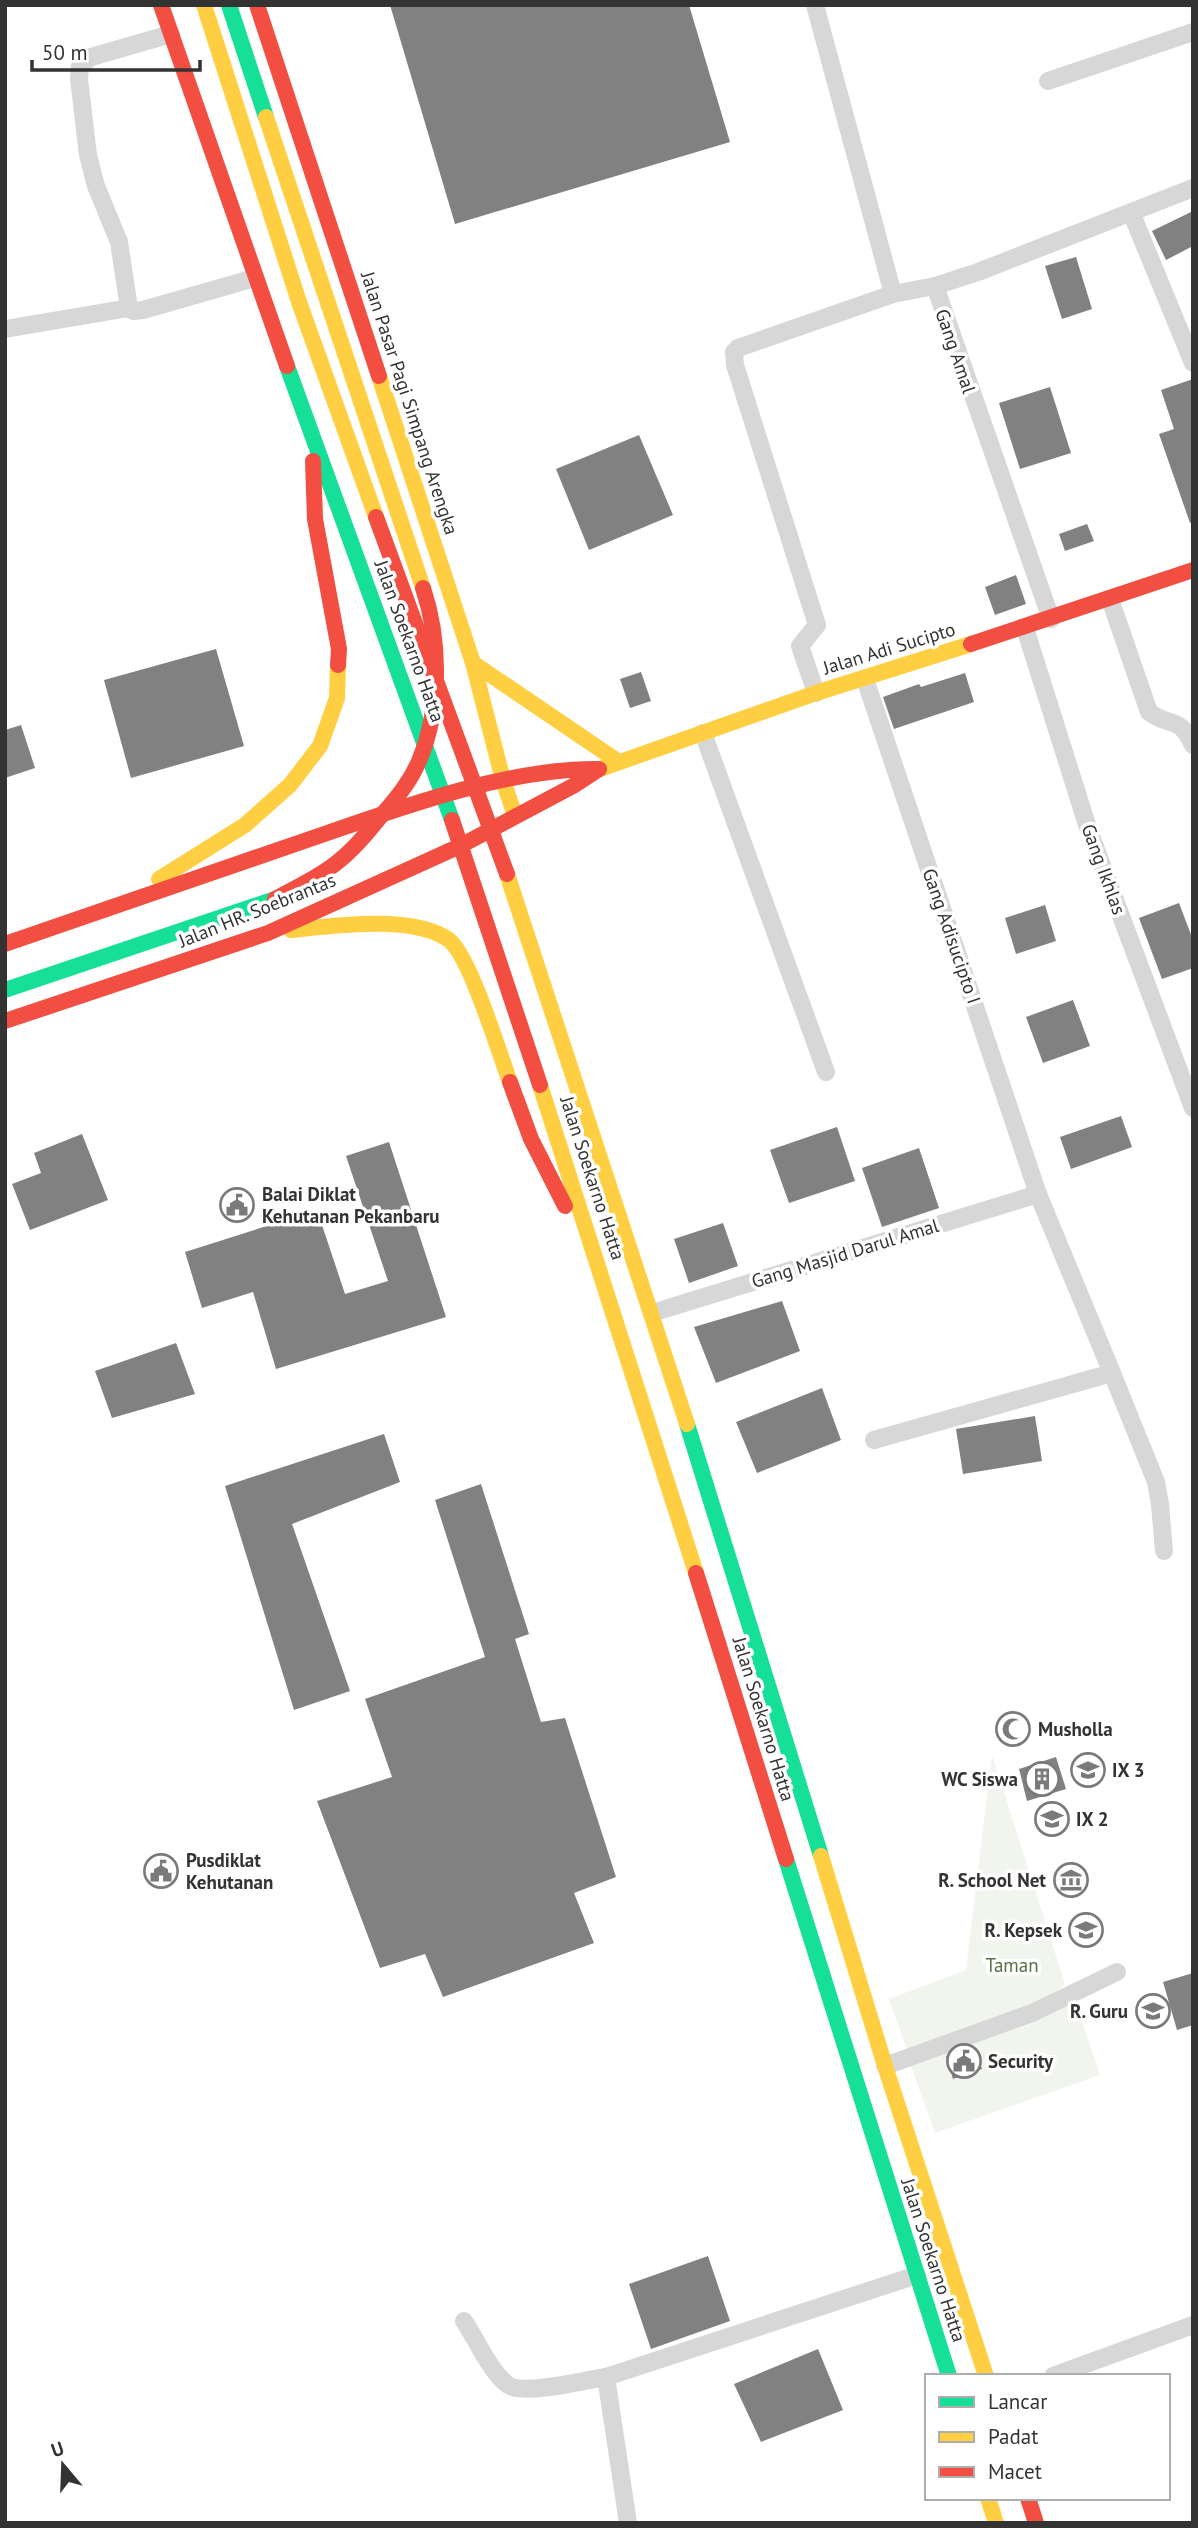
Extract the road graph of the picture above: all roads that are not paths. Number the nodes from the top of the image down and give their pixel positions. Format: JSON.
{"nodes":[{"id":1,"x":161,"y":5,"type":"edge"},
{"id":2,"x":204,"y":5,"type":"edge"},
{"id":3,"x":229,"y":5,"type":"edge"},
{"id":4,"x":257,"y":5,"type":"edge"},
{"id":5,"x":815,"y":5,"type":"edge"},
{"id":6,"x":1193,"y":32,"type":"edge"},
{"id":7,"x":171,"y":34,"type":"junction"},
{"id":8,"x":1048,"y":81,"type":"dead end"},
{"id":9,"x":1193,"y":188,"type":"edge"},
{"id":10,"x":1131,"y":212,"type":"junction"},
{"id":11,"x":255,"y":278,"type":"junction"},
{"id":12,"x":935,"y":286,"type":"junction"},
{"id":13,"x":893,"y":294,"type":"junction"},
{"id":14,"x":128,"y":307,"type":"junction"},
{"id":15,"x":5,"y":329,"type":"edge"},
{"id":16,"x":1193,"y":363,"type":"edge"},
{"id":17,"x":312,"y":434,"type":"junction"},
{"id":18,"x":1193,"y":570,"type":"edge"},
{"id":19,"x":1110,"y":599,"type":"junction"},
{"id":20,"x":1051,"y":619,"type":"junction"},
{"id":21,"x":1025,"y":628,"type":"junction"},
{"id":22,"x":473,"y":663,"type":"junction"},
{"id":23,"x":865,"y":679,"type":"junction"},
{"id":24,"x":816,"y":693,"type":"junction"},
{"id":25,"x":703,"y":733,"type":"junction"},
{"id":26,"x":1193,"y":745,"type":"edge"},
{"id":27,"x":619,"y":762,"type":"junction"},
{"id":28,"x":599,"y":769,"type":"junction"},
{"id":29,"x":503,"y":780,"type":"junction"},
{"id":30,"x":475,"y":787,"type":"junction"},
{"id":31,"x":444,"y":797,"type":"junction"},
{"id":32,"x":515,"y":816,"type":"junction"},
{"id":33,"x":492,"y":829,"type":"junction"},
{"id":34,"x":460,"y":846,"type":"junction"},
{"id":35,"x":119,"y":905,"type":"junction"},
{"id":36,"x":268,"y":933,"type":"junction"},
{"id":37,"x":5,"y":944,"type":"edge"},
{"id":38,"x":5,"y":990,"type":"edge"},
{"id":39,"x":5,"y":1021,"type":"edge"},
{"id":40,"x":826,"y":1072,"type":"dead end"},
{"id":41,"x":1193,"y":1108,"type":"edge"},
{"id":42,"x":1038,"y":1194,"type":"junction"},
{"id":43,"x":593,"y":1246,"type":"junction"},
{"id":44,"x":652,"y":1313,"type":"junction"},
{"id":45,"x":1112,"y":1373,"type":"junction"},
{"id":46,"x":874,"y":1440,"type":"dead end"},
{"id":47,"x":1164,"y":1551,"type":"dead end"},
{"id":48,"x":839,"y":1919,"type":"junction"},
{"id":49,"x":808,"y":1931,"type":"junction"},
{"id":50,"x":1117,"y":1972,"type":"dead end"},
{"id":51,"x":885,"y":2066,"type":"junction"},
{"id":52,"x":917,"y":2275,"type":"junction"},
{"id":53,"x":464,"y":2321,"type":"dead end"},
{"id":54,"x":1193,"y":2325,"type":"edge"},
{"id":55,"x":948,"y":2374,"type":"edge"},
{"id":56,"x":985,"y":2374,"type":"edge"},
{"id":57,"x":1058,"y":2374,"type":"edge"},
{"id":58,"x":606,"y":2376,"type":"junction"},
{"id":59,"x":989,"y":2500,"type":"edge"},
{"id":60,"x":1029,"y":2500,"type":"edge"},
{"id":61,"x":628,"y":2523,"type":"edge"},
{"id":62,"x":996,"y":2523,"type":"edge"},
{"id":63,"x":1036,"y":2523,"type":"edge"}],
"edges":[{"from":1,"to":7,"type":"main road","name":"Jalan Soekarno Hatta"},
{"from":2,"to":30,"type":"main road","name":"Jalan Soekarno Hatta"},
{"from":3,"to":38,"type":"main road","bridge":true},
{"from":4,"to":22,"type":"main road","name":"Jalan Pasar Pagi Simpang Arengka"},
{"from":5,"to":13,"type":"street"},
{"from":6,"to":8,"type":"street"},
{"from":7,"to":11,"type":"main road","name":"Jalan Soekarno Hatta"},
{"from":7,"to":14,"type":"street"},
{"from":9,"to":10,"type":"street"},
{"from":10,"to":12,"type":"street"},
{"from":10,"to":16,"type":"street"},
{"from":11,"to":14,"type":"street"},
{"from":11,"to":17,"type":"main road","name":"Jalan Soekarno Hatta"},
{"from":12,"to":13,"type":"street","name":"Gang Amal"},
{"from":12,"to":20,"type":"street","name":"Gang Amal"},
{"from":13,"to":24,"type":"street","name":"Gang Amal"},
{"from":14,"to":15,"type":"street"},
{"from":17,"to":31,"type":"main road","name":"Jalan Soekarno Hatta"},
{"from":17,"to":35,"type":"main road"},
{"from":18,"to":19,"type":"main road","name":"Jalan Adi Sucipto"},
{"from":19,"to":20,"type":"main road","name":"Jalan Adi Sucipto"},
{"from":19,"to":26,"type":"street"},
{"from":20,"to":21,"type":"main road","name":"Jalan Adi Sucipto"},
{"from":21,"to":23,"type":"main road","name":"Jalan Adi Sucipto"},
{"from":21,"to":41,"type":"street","name":"Gang Ikhlas"},
{"from":22,"to":27,"type":"main road"},
{"from":22,"to":29,"type":"main road","name":"Jalan Pasar Pagi Simpang Arengka"},
{"from":23,"to":24,"type":"main road","name":"Jalan Adi Sucipto"},
{"from":23,"to":42,"type":"street","name":"Gang Adisucipto I"},
{"from":24,"to":25,"type":"main road","name":"Jalan Adi Sucipto"},
{"from":25,"to":27,"type":"main road","name":"Jalan Adi Sucipto"},
{"from":25,"to":40,"type":"street"},
{"from":27,"to":28,"type":"main road","name":"Jalan Adi Sucipto"},
{"from":28,"to":29,"type":"main road","name":"Jalan Adi Sucipto"},
{"from":28,"to":32,"type":"main road","name":"Jalan Adi Sucipto"},
{"from":29,"to":30,"type":"main road"},
{"from":29,"to":32,"type":"main road","name":"Jalan Pasar Pagi Simpang Arengka"},
{"from":30,"to":31,"type":"main road"},
{"from":30,"to":33,"type":"main road","name":"Jalan Soekarno Hatta"},
{"from":31,"to":34,"type":"main road","name":"Jalan Soekarno Hatta"},
{"from":31,"to":35,"type":"main road"},
{"from":32,"to":33,"type":"main road","name":"Jalan HR. Soebrantas"},
{"from":33,"to":34,"type":"main road","name":"Jalan HR. Soebrantas"},
{"from":33,"to":44,"type":"main road","name":"Jalan Soekarno Hatta"},
{"from":34,"to":36,"type":"main road","name":"Jalan HR. Soebrantas"},
{"from":34,"to":43,"type":"main road","name":"Jalan Soekarno Hatta"},
{"from":35,"to":37,"type":"main road"},
{"from":36,"to":39,"type":"main road","name":"Jalan HR. Soebrantas"},
{"from":36,"to":43,"type":"main road"},
{"from":42,"to":44,"type":"street","name":"Gang Masjid Darul Amal"},
{"from":42,"to":45,"type":"street","name":"Gang Adisucipto I"},
{"from":43,"to":49,"type":"main road","name":"Jalan Soekarno Hatta"},
{"from":44,"to":48,"type":"main road","name":"Jalan Soekarno Hatta"},
{"from":45,"to":46,"type":"street"},
{"from":45,"to":47,"type":"street","name":"Gang Adisucipto I"},
{"from":48,"to":49,"type":"main road"},
{"from":48,"to":51,"type":"main road","name":"Jalan Soekarno Hatta"},
{"from":49,"to":52,"type":"main road","name":"Jalan Soekarno Hatta"},
{"from":50,"to":51,"type":"street"},
{"from":51,"to":56,"type":"main road","name":"Jalan Soekarno Hatta"},
{"from":52,"to":55,"type":"main road","name":"Jalan Soekarno Hatta"},
{"from":52,"to":58,"type":"street"},
{"from":53,"to":58,"type":"street"},
{"from":54,"to":57,"type":"street"},
{"from":58,"to":61,"type":"street"},
{"from":59,"to":62,"type":"main road"},
{"from":60,"to":63,"type":"main road"}]}
